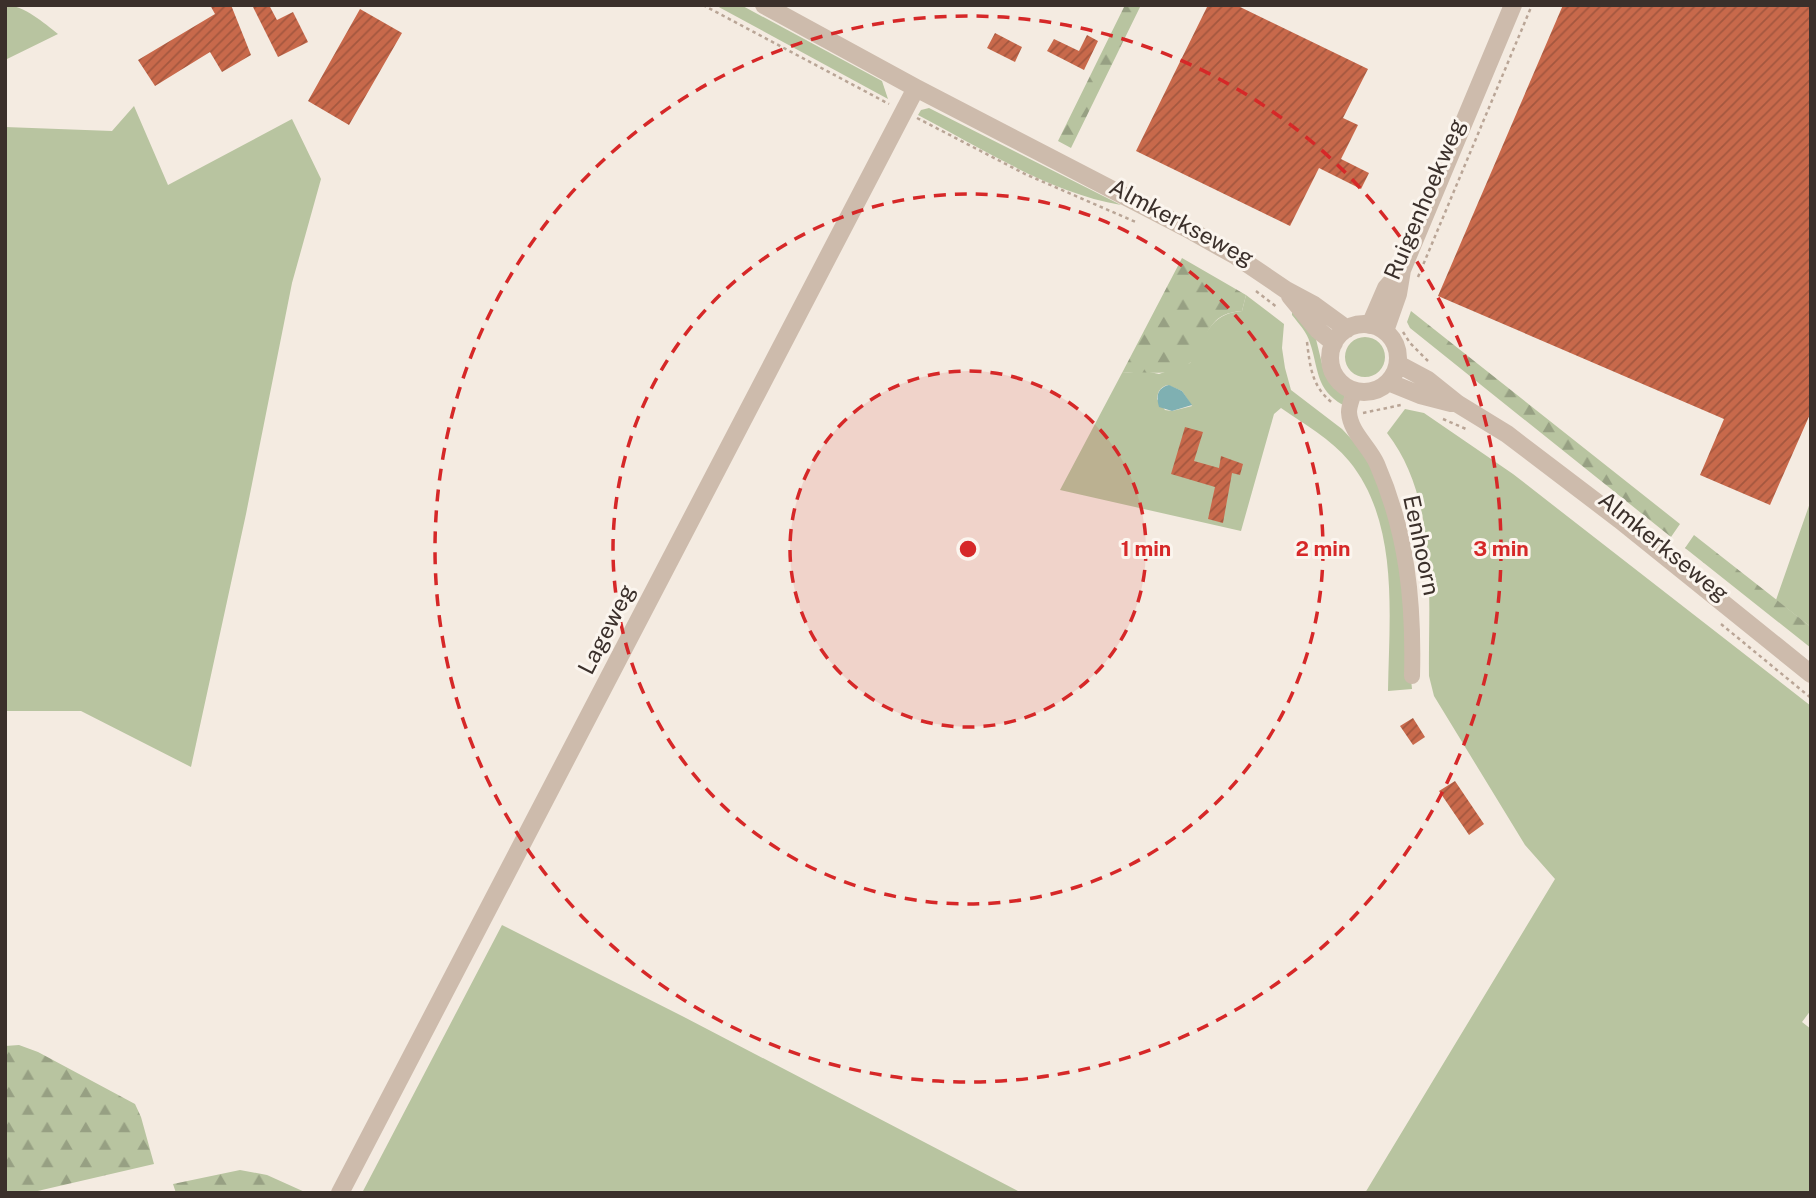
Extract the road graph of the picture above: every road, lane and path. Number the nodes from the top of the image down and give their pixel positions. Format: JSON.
{"nodes":[{"id":1,"x":703,"y":5,"type":"edge"},
{"id":2,"x":764,"y":5,"type":"edge"},
{"id":3,"x":1513,"y":5,"type":"edge"},
{"id":4,"x":1532,"y":5,"type":"edge"},
{"id":5,"x":916,"y":88,"type":"junction"},
{"id":6,"x":903,"y":111,"type":"junction"},
{"id":7,"x":1141,"y":225,"type":"dead end"},
{"id":8,"x":1410,"y":274,"type":"junction"},
{"id":9,"x":1286,"y":290,"type":"junction"},
{"id":10,"x":1257,"y":291,"type":"dead end"},
{"id":11,"x":1278,"y":308,"type":"dead end"},
{"id":12,"x":1385,"y":328,"type":"junction"},
{"id":13,"x":1347,"y":329,"type":"junction"},
{"id":14,"x":1302,"y":332,"type":"dead end"},
{"id":15,"x":1334,"y":343,"type":"junction"},
{"id":16,"x":1398,"y":364,"type":"junction"},
{"id":17,"x":1388,"y":383,"type":"junction"},
{"id":18,"x":1354,"y":391,"type":"junction"},
{"id":19,"x":1421,"y":394,"type":"junction"},
{"id":20,"x":1349,"y":411,"type":"junction"},
{"id":21,"x":1437,"y":416,"type":"dead end"},
{"id":22,"x":1476,"y":435,"type":"dead end"},
{"id":23,"x":1714,"y":618,"type":"dead end"},
{"id":24,"x":1811,"y":674,"type":"edge"},
{"id":25,"x":1412,"y":676,"type":"dead end"},
{"id":26,"x":1811,"y":698,"type":"edge"},
{"id":27,"x":340,"y":1193,"type":"edge"}],
"edges":[{"from":1,"to":6,"type":"path","name":"Almkerkseweg"},
{"from":2,"to":5,"type":"street","name":"Almkerkseweg"},
{"from":3,"to":8,"type":"street","name":"Ruigenhoekweg"},
{"from":4,"to":8,"type":"path","name":"Ruigenhoekweg"},
{"from":5,"to":6,"type":"street","name":"Lageweg"},
{"from":5,"to":9,"type":"street","name":"Almkerkseweg"},
{"from":6,"to":7,"type":"path","name":"Almkerkseweg"},
{"from":6,"to":27,"type":"street","name":"Lageweg"},
{"from":8,"to":12,"type":"street","name":"Ruigenhoekweg"},
{"from":9,"to":13,"type":"street","name":"Almkerkseweg"},
{"from":9,"to":15,"type":"street","name":"Almkerkseweg"},
{"from":10,"to":11,"type":"path","name":"Almkerkseweg"},
{"from":12,"to":13,"type":"street"},
{"from":12,"to":16,"type":"street"},
{"from":12,"to":19,"type":"path"},
{"from":13,"to":15,"type":"street"},
{"from":14,"to":20,"type":"path"},
{"from":15,"to":18,"type":"street"},
{"from":16,"to":17,"type":"street"},
{"from":16,"to":19,"type":"street","name":"Almkerkseweg"},
{"from":17,"to":18,"type":"street"},
{"from":17,"to":19,"type":"street","name":"Almkerkseweg"},
{"from":18,"to":20,"type":"street"},
{"from":19,"to":20,"type":"path"},
{"from":19,"to":24,"type":"street","name":"Almkerkseweg"},
{"from":20,"to":25,"type":"street","name":"Eenhoorn"},
{"from":21,"to":22,"type":"path"},
{"from":23,"to":26,"type":"path","name":"Almkerkseweg"}]}
